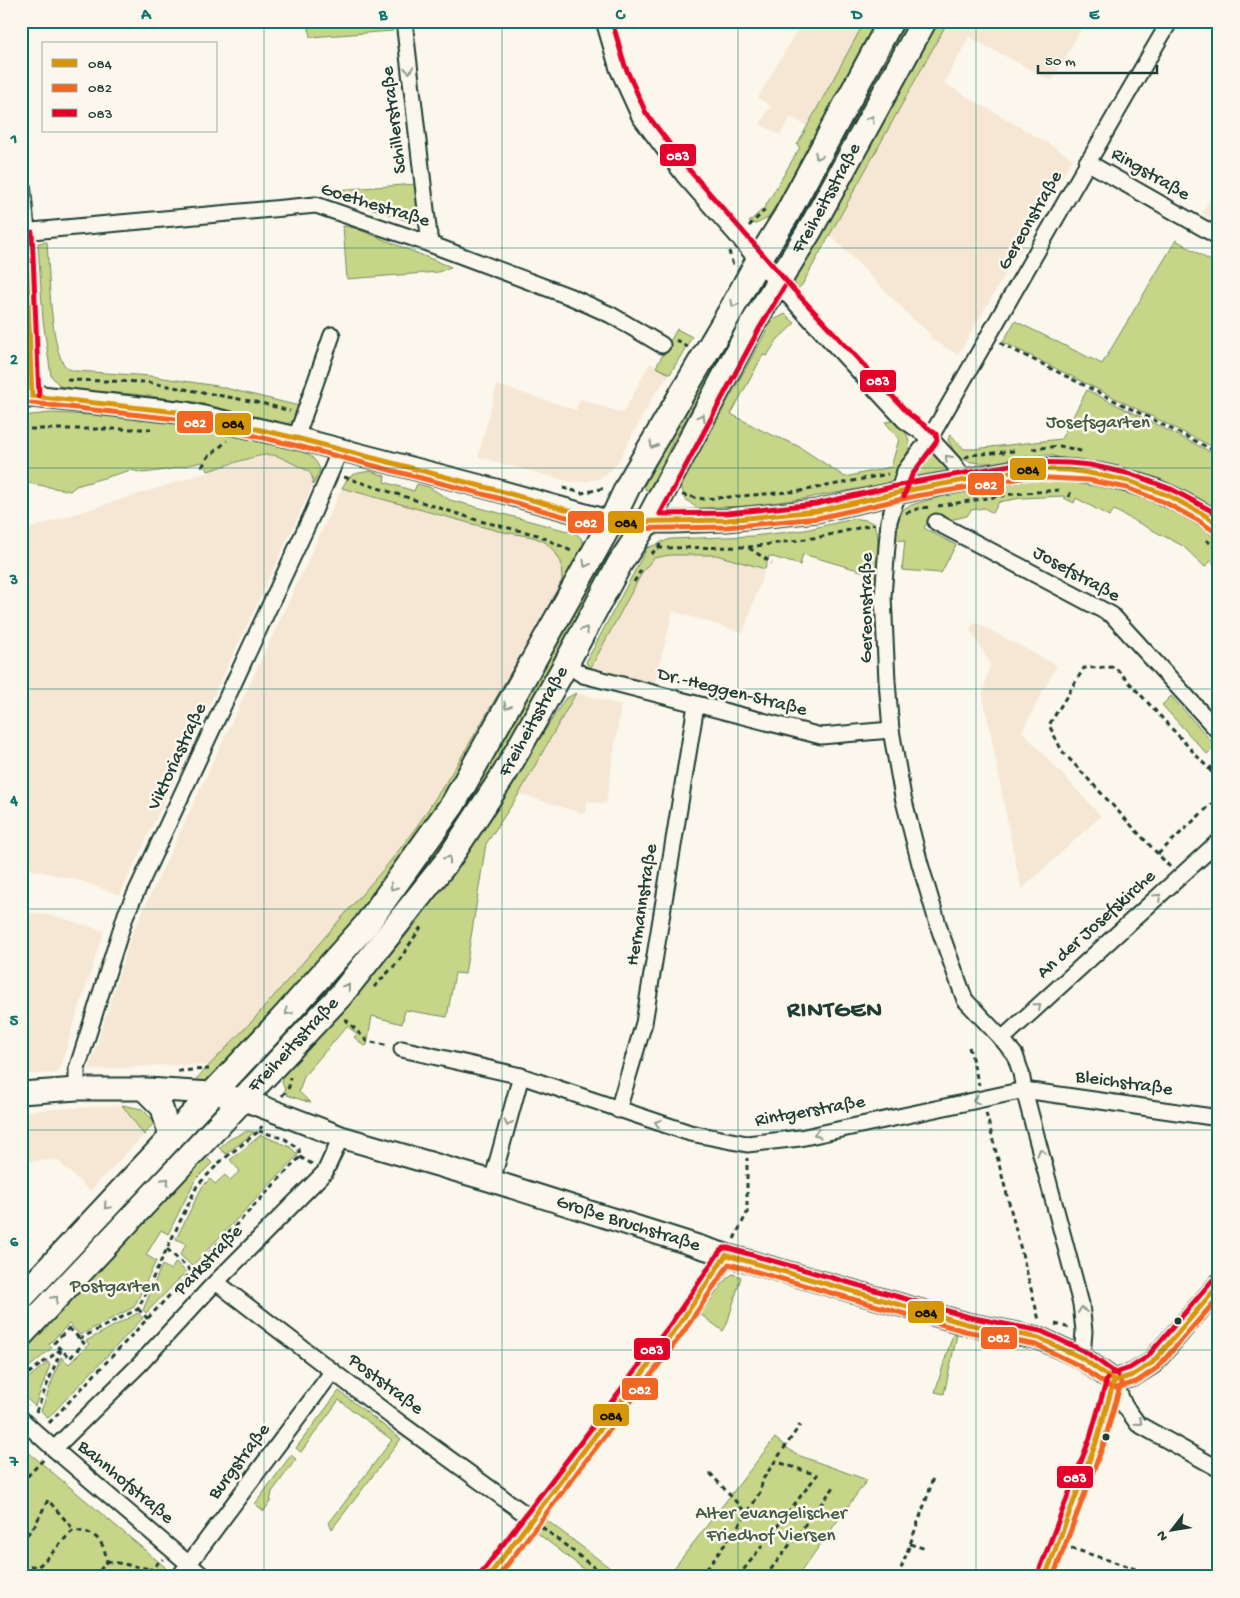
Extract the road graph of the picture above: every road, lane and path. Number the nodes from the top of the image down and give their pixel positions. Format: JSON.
{"nodes":[{"id":1,"x":404,"y":21,"type":"edge"},
{"id":2,"x":604,"y":21,"type":"edge"},
{"id":3,"x":891,"y":21,"type":"edge"},
{"id":4,"x":924,"y":21,"type":"edge"},
{"id":5,"x":1170,"y":21,"type":"edge"},
{"id":6,"x":1087,"y":162,"type":"junction"},
{"id":7,"x":21,"y":188,"type":"edge"},
{"id":8,"x":23,"y":232,"type":"edge"},
{"id":9,"x":1219,"y":237,"type":"edge"},
{"id":10,"x":430,"y":244,"type":"junction"},
{"id":11,"x":758,"y":261,"type":"junction"},
{"id":12,"x":778,"y":283,"type":"junction"},
{"id":13,"x":332,"y":335,"type":"dead end"},
{"id":14,"x":998,"y":342,"type":"dead end"},
{"id":15,"x":662,"y":345,"type":"dead end"},
{"id":16,"x":28,"y":391,"type":"edge"},
{"id":17,"x":304,"y":415,"type":"junction"},
{"id":18,"x":296,"y":438,"type":"junction"},
{"id":19,"x":930,"y":438,"type":"junction"},
{"id":20,"x":228,"y":440,"type":"dead end"},
{"id":21,"x":340,"y":450,"type":"junction"},
{"id":22,"x":1219,"y":453,"type":"edge"},
{"id":23,"x":202,"y":466,"type":"dead end"},
{"id":24,"x":905,"y":471,"type":"junction"},
{"id":25,"x":965,"y":480,"type":"junction"},
{"id":26,"x":630,"y":482,"type":"junction"},
{"id":27,"x":563,"y":488,"type":"dead end"},
{"id":28,"x":663,"y":488,"type":"junction"},
{"id":29,"x":1071,"y":490,"type":"junction"},
{"id":30,"x":1079,"y":491,"type":"dead end"},
{"id":31,"x":898,"y":493,"type":"junction"},
{"id":32,"x":1069,"y":497,"type":"dead end"},
{"id":33,"x":889,"y":521,"type":"junction"},
{"id":34,"x":610,"y":522,"type":"junction"},
{"id":35,"x":647,"y":522,"type":"junction"},
{"id":36,"x":936,"y":522,"type":"dead end"},
{"id":37,"x":1219,"y":525,"type":"edge"},
{"id":38,"x":1200,"y":535,"type":"dead end"},
{"id":39,"x":749,"y":547,"type":"junction"},
{"id":40,"x":658,"y":548,"type":"dead end"},
{"id":41,"x":1219,"y":550,"type":"edge"},
{"id":42,"x":772,"y":563,"type":"dead end"},
{"id":43,"x":566,"y":664,"type":"junction"},
{"id":44,"x":696,"y":705,"type":"junction"},
{"id":45,"x":891,"y":730,"type":"junction"},
{"id":46,"x":1219,"y":732,"type":"edge"},
{"id":47,"x":1219,"y":760,"type":"edge"},
{"id":48,"x":1209,"y":769,"type":"junction"},
{"id":49,"x":1219,"y":780,"type":"edge"},
{"id":50,"x":1219,"y":797,"type":"edge"},
{"id":51,"x":1219,"y":841,"type":"edge"},
{"id":52,"x":1158,"y":854,"type":"junction"},
{"id":53,"x":1179,"y":877,"type":"junction"},
{"id":54,"x":344,"y":1018,"type":"dead end"},
{"id":55,"x":1002,"y":1039,"type":"junction"},
{"id":56,"x":970,"y":1047,"type":"dead end"},
{"id":57,"x":402,"y":1049,"type":"joint"},
{"id":58,"x":521,"y":1076,"type":"junction"},
{"id":59,"x":143,"y":1089,"type":"junction"},
{"id":60,"x":77,"y":1090,"type":"junction"},
{"id":61,"x":1024,"y":1090,"type":"junction"},
{"id":62,"x":21,"y":1093,"type":"edge"},
{"id":63,"x":211,"y":1093,"type":"junction"},
{"id":64,"x":982,"y":1098,"type":"junction"},
{"id":65,"x":242,"y":1099,"type":"junction"},
{"id":66,"x":271,"y":1110,"type":"junction"},
{"id":67,"x":618,"y":1110,"type":"junction"},
{"id":68,"x":1219,"y":1118,"type":"edge"},
{"id":69,"x":259,"y":1131,"type":"junction"},
{"id":70,"x":170,"y":1137,"type":"junction"},
{"id":71,"x":341,"y":1137,"type":"junction"},
{"id":72,"x":747,"y":1144,"type":"junction"},
{"id":73,"x":492,"y":1181,"type":"junction"},
{"id":74,"x":167,"y":1249,"type":"junction"},
{"id":75,"x":726,"y":1255,"type":"junction"},
{"id":76,"x":192,"y":1272,"type":"junction"},
{"id":77,"x":213,"y":1285,"type":"junction"},
{"id":78,"x":1219,"y":1285,"type":"edge"},
{"id":79,"x":21,"y":1298,"type":"edge"},
{"id":80,"x":138,"y":1309,"type":"junction"},
{"id":81,"x":148,"y":1319,"type":"junction"},
{"id":82,"x":1084,"y":1331,"type":"junction"},
{"id":83,"x":21,"y":1335,"type":"edge"},
{"id":84,"x":80,"y":1339,"type":"junction"},
{"id":85,"x":61,"y":1350,"type":"junction"},
{"id":86,"x":1082,"y":1358,"type":"junction"},
{"id":87,"x":333,"y":1371,"type":"junction"},
{"id":88,"x":21,"y":1379,"type":"edge"},
{"id":89,"x":1114,"y":1382,"type":"junction"},
{"id":90,"x":36,"y":1412,"type":"dead end"},
{"id":91,"x":21,"y":1419,"type":"edge"},
{"id":92,"x":49,"y":1423,"type":"dead end"},
{"id":93,"x":800,"y":1425,"type":"dead end"},
{"id":94,"x":54,"y":1449,"type":"junction"},
{"id":95,"x":775,"y":1461,"type":"junction"},
{"id":96,"x":1219,"y":1470,"type":"edge"},
{"id":97,"x":710,"y":1473,"type":"dead end"},
{"id":98,"x":933,"y":1476,"type":"dead end"},
{"id":99,"x":21,"y":1483,"type":"edge"},
{"id":100,"x":834,"y":1487,"type":"dead end"},
{"id":101,"x":747,"y":1514,"type":"junction"},
{"id":102,"x":532,"y":1519,"type":"junction"},
{"id":103,"x":74,"y":1530,"type":"junction"},
{"id":104,"x":21,"y":1542,"type":"edge"},
{"id":105,"x":910,"y":1544,"type":"junction"},
{"id":106,"x":1058,"y":1544,"type":"junction"},
{"id":107,"x":171,"y":1549,"type":"junction"},
{"id":108,"x":926,"y":1549,"type":"dead end"},
{"id":109,"x":107,"y":1561,"type":"junction"},
{"id":110,"x":21,"y":1564,"type":"edge"},
{"id":111,"x":189,"y":1565,"type":"junction"},
{"id":112,"x":150,"y":1569,"type":"junction"},
{"id":113,"x":95,"y":1577,"type":"edge"},
{"id":114,"x":142,"y":1577,"type":"edge"},
{"id":115,"x":179,"y":1577,"type":"edge"},
{"id":116,"x":204,"y":1577,"type":"edge"},
{"id":117,"x":488,"y":1577,"type":"edge"},
{"id":118,"x":606,"y":1577,"type":"edge"},
{"id":119,"x":701,"y":1577,"type":"edge"},
{"id":120,"x":738,"y":1577,"type":"edge"},
{"id":121,"x":765,"y":1577,"type":"edge"},
{"id":122,"x":898,"y":1577,"type":"edge"},
{"id":123,"x":1045,"y":1577,"type":"edge"},
{"id":124,"x":1160,"y":1577,"type":"edge"}],
"edges":[{"from":1,"to":10,"type":"street","name":"Schillerstraße","one_way":true},
{"from":2,"to":11,"type":"street"},
{"from":3,"to":11,"type":"main road","name":"Freiheitsstraße","one_way":true},
{"from":12,"to":4,"type":"main road","name":"Freiheitsstraße","one_way":true},
{"from":5,"to":6,"type":"street","name":"Gereonstraße"},
{"from":6,"to":9,"type":"street","name":"Ringstraße"},
{"from":6,"to":19,"type":"street","name":"Gereonstraße"},
{"from":7,"to":8,"type":"street"},
{"from":8,"to":10,"type":"street","name":"Goethestraße"},
{"from":8,"to":16,"type":"street"},
{"from":10,"to":15,"type":"street","name":"Goethestraße"},
{"from":11,"to":12,"type":"street"},
{"from":11,"to":26,"type":"main road","name":"Freiheitsstraße","one_way":true},
{"from":12,"to":19,"type":"street"},
{"from":28,"to":12,"type":"main road","name":"Freiheitsstraße","one_way":true},
{"from":13,"to":17,"type":"street"},
{"from":14,"to":22,"type":"path"},
{"from":16,"to":17,"type":"path"},
{"from":16,"to":18,"type":"main road"},
{"from":17,"to":18,"type":"street"},
{"from":18,"to":21,"type":"main road"},
{"from":19,"to":24,"type":"street","name":"Gereonstraße"},
{"from":25,"to":19,"type":"street","one_way":true},
{"from":20,"to":23,"type":"path"},
{"from":21,"to":34,"type":"main road"},
{"from":21,"to":60,"type":"street","name":"Viktoriastraße"},
{"from":24,"to":28,"type":"path"},
{"from":24,"to":31,"type":"street","name":"Gereonstraße"},
{"from":25,"to":31,"type":"main road"},
{"from":25,"to":37,"type":"main road"},
{"from":26,"to":27,"type":"path"},
{"from":26,"to":34,"type":"main road","name":"Freiheitsstraße"},
{"from":28,"to":35,"type":"main road","name":"Freiheitsstraße"},
{"from":29,"to":30,"type":"path"},
{"from":29,"to":32,"type":"path"},
{"from":29,"to":33,"type":"path"},
{"from":31,"to":33,"type":"street","name":"Gereonstraße"},
{"from":31,"to":35,"type":"main road"},
{"from":33,"to":39,"type":"path"},
{"from":33,"to":45,"type":"street","name":"Gereonstraße"},
{"from":34,"to":35,"type":"main road"},
{"from":34,"to":63,"type":"main road","name":"Freiheitsstraße","one_way":true},
{"from":43,"to":35,"type":"main road","name":"Freiheitsstraße","one_way":true},
{"from":36,"to":46,"type":"street","name":"Josefstraße"},
{"from":38,"to":41,"type":"path"},
{"from":39,"to":40,"type":"path"},
{"from":39,"to":42,"type":"path"},
{"from":43,"to":44,"type":"street","name":"Dr.-Heggen-Straße"},
{"from":65,"to":43,"type":"main road","name":"Freiheitsstraße","one_way":true},
{"from":44,"to":45,"type":"street","name":"Dr.-Heggen-Straße"},
{"from":44,"to":67,"type":"street","name":"Hermannstraße"},
{"from":45,"to":55,"type":"street","name":"Gereonstraße"},
{"from":47,"to":48,"type":"path"},
{"from":48,"to":49,"type":"path"},
{"from":48,"to":52,"type":"path"},
{"from":50,"to":52,"type":"path"},
{"from":51,"to":53,"type":"street","name":"An der Josefskirche"},
{"from":52,"to":53,"type":"path"},
{"from":55,"to":53,"type":"street","name":"An der Josefskirche","one_way":true},
{"from":54,"to":57,"type":"path"},
{"from":55,"to":61,"type":"street","name":"Gereonstraße"},
{"from":56,"to":64,"type":"path"},
{"from":57,"to":58,"type":"street","name":"Rintgerstraße"},
{"from":58,"to":67,"type":"street","name":"Rintgerstraße"},
{"from":58,"to":73,"type":"street","one_way":true},
{"from":59,"to":60,"type":"main road","name":"Große Bruchstraße"},
{"from":59,"to":63,"type":"main road","name":"Große Bruchstraße"},
{"from":59,"to":70,"type":"main road"},
{"from":60,"to":62,"type":"main road","name":"Große Bruchstraße"},
{"from":61,"to":64,"type":"street","name":"Rintgerstraße"},
{"from":61,"to":68,"type":"street","name":"Bleichstraße"},
{"from":82,"to":61,"type":"street","name":"Gereonstraße","one_way":true},
{"from":63,"to":65,"type":"main road","name":"Große Bruchstraße"},
{"from":63,"to":70,"type":"main road","name":"Freiheitsstraße"},
{"from":64,"to":72,"type":"street","name":"Rintgerstraße","one_way":true},
{"from":64,"to":82,"type":"path"},
{"from":65,"to":66,"type":"main road","name":"Große Bruchstraße"},
{"from":83,"to":65,"type":"main road","name":"Freiheitsstraße","one_way":true},
{"from":66,"to":69,"type":"path"},
{"from":66,"to":71,"type":"main road","name":"Große Bruchstraße"},
{"from":72,"to":67,"type":"street","name":"Rintgerstraße","one_way":true},
{"from":69,"to":74,"type":"path"},
{"from":69,"to":76,"type":"path"},
{"from":70,"to":79,"type":"main road","name":"Freiheitsstraße","one_way":true},
{"from":71,"to":73,"type":"main road","name":"Große Bruchstraße"},
{"from":71,"to":77,"type":"street","name":"Parkstraße"},
{"from":72,"to":75,"type":"path"},
{"from":73,"to":75,"type":"main road","name":"Große Bruchstraße"},
{"from":74,"to":76,"type":"path"},
{"from":74,"to":80,"type":"path"},
{"from":75,"to":86,"type":"main road","name":"Große Bruchstraße"},
{"from":75,"to":102,"type":"street"},
{"from":76,"to":77,"type":"path"},
{"from":76,"to":81,"type":"path"},
{"from":77,"to":87,"type":"street","name":"Poststraße"},
{"from":77,"to":94,"type":"street","name":"Parkstraße"},
{"from":78,"to":89,"type":"main road"},
{"from":80,"to":81,"type":"path"},
{"from":80,"to":84,"type":"path"},
{"from":81,"to":92,"type":"path"},
{"from":82,"to":86,"type":"street","name":"Gereonstraße"},
{"from":84,"to":85,"type":"path"},
{"from":84,"to":85,"type":"path"},
{"from":85,"to":88,"type":"path"},
{"from":85,"to":90,"type":"path"},
{"from":86,"to":89,"type":"main road","name":"Große Bruchstraße"},
{"from":87,"to":102,"type":"street","name":"Poststraße"},
{"from":87,"to":111,"type":"street","name":"Burgstraße"},
{"from":89,"to":96,"type":"street","one_way":true},
{"from":89,"to":106,"type":"street"},
{"from":91,"to":94,"type":"street","name":"Bahnhofstraße"},
{"from":93,"to":95,"type":"path"},
{"from":94,"to":99,"type":"path"},
{"from":94,"to":107,"type":"street","name":"Bahnhofstraße"},
{"from":95,"to":101,"type":"path"},
{"from":95,"to":120,"type":"path"},
{"from":97,"to":101,"type":"path"},
{"from":98,"to":105,"type":"path"},
{"from":100,"to":121,"type":"path"},
{"from":101,"to":119,"type":"path"},
{"from":102,"to":117,"type":"street"},
{"from":102,"to":118,"type":"path"},
{"from":103,"to":104,"type":"path"},
{"from":103,"to":109,"type":"path"},
{"from":103,"to":110,"type":"path"},
{"from":105,"to":108,"type":"path"},
{"from":105,"to":122,"type":"path"},
{"from":106,"to":123,"type":"street"},
{"from":106,"to":124,"type":"path"},
{"from":107,"to":111,"type":"street","name":"Bahnhofstraße"},
{"from":107,"to":112,"type":"path"},
{"from":109,"to":112,"type":"path"},
{"from":109,"to":113,"type":"path"},
{"from":111,"to":115,"type":"street","name":"Burgstraße"},
{"from":111,"to":116,"type":"street","name":"Bahnhofstraße"},
{"from":112,"to":114,"type":"path"}]}
